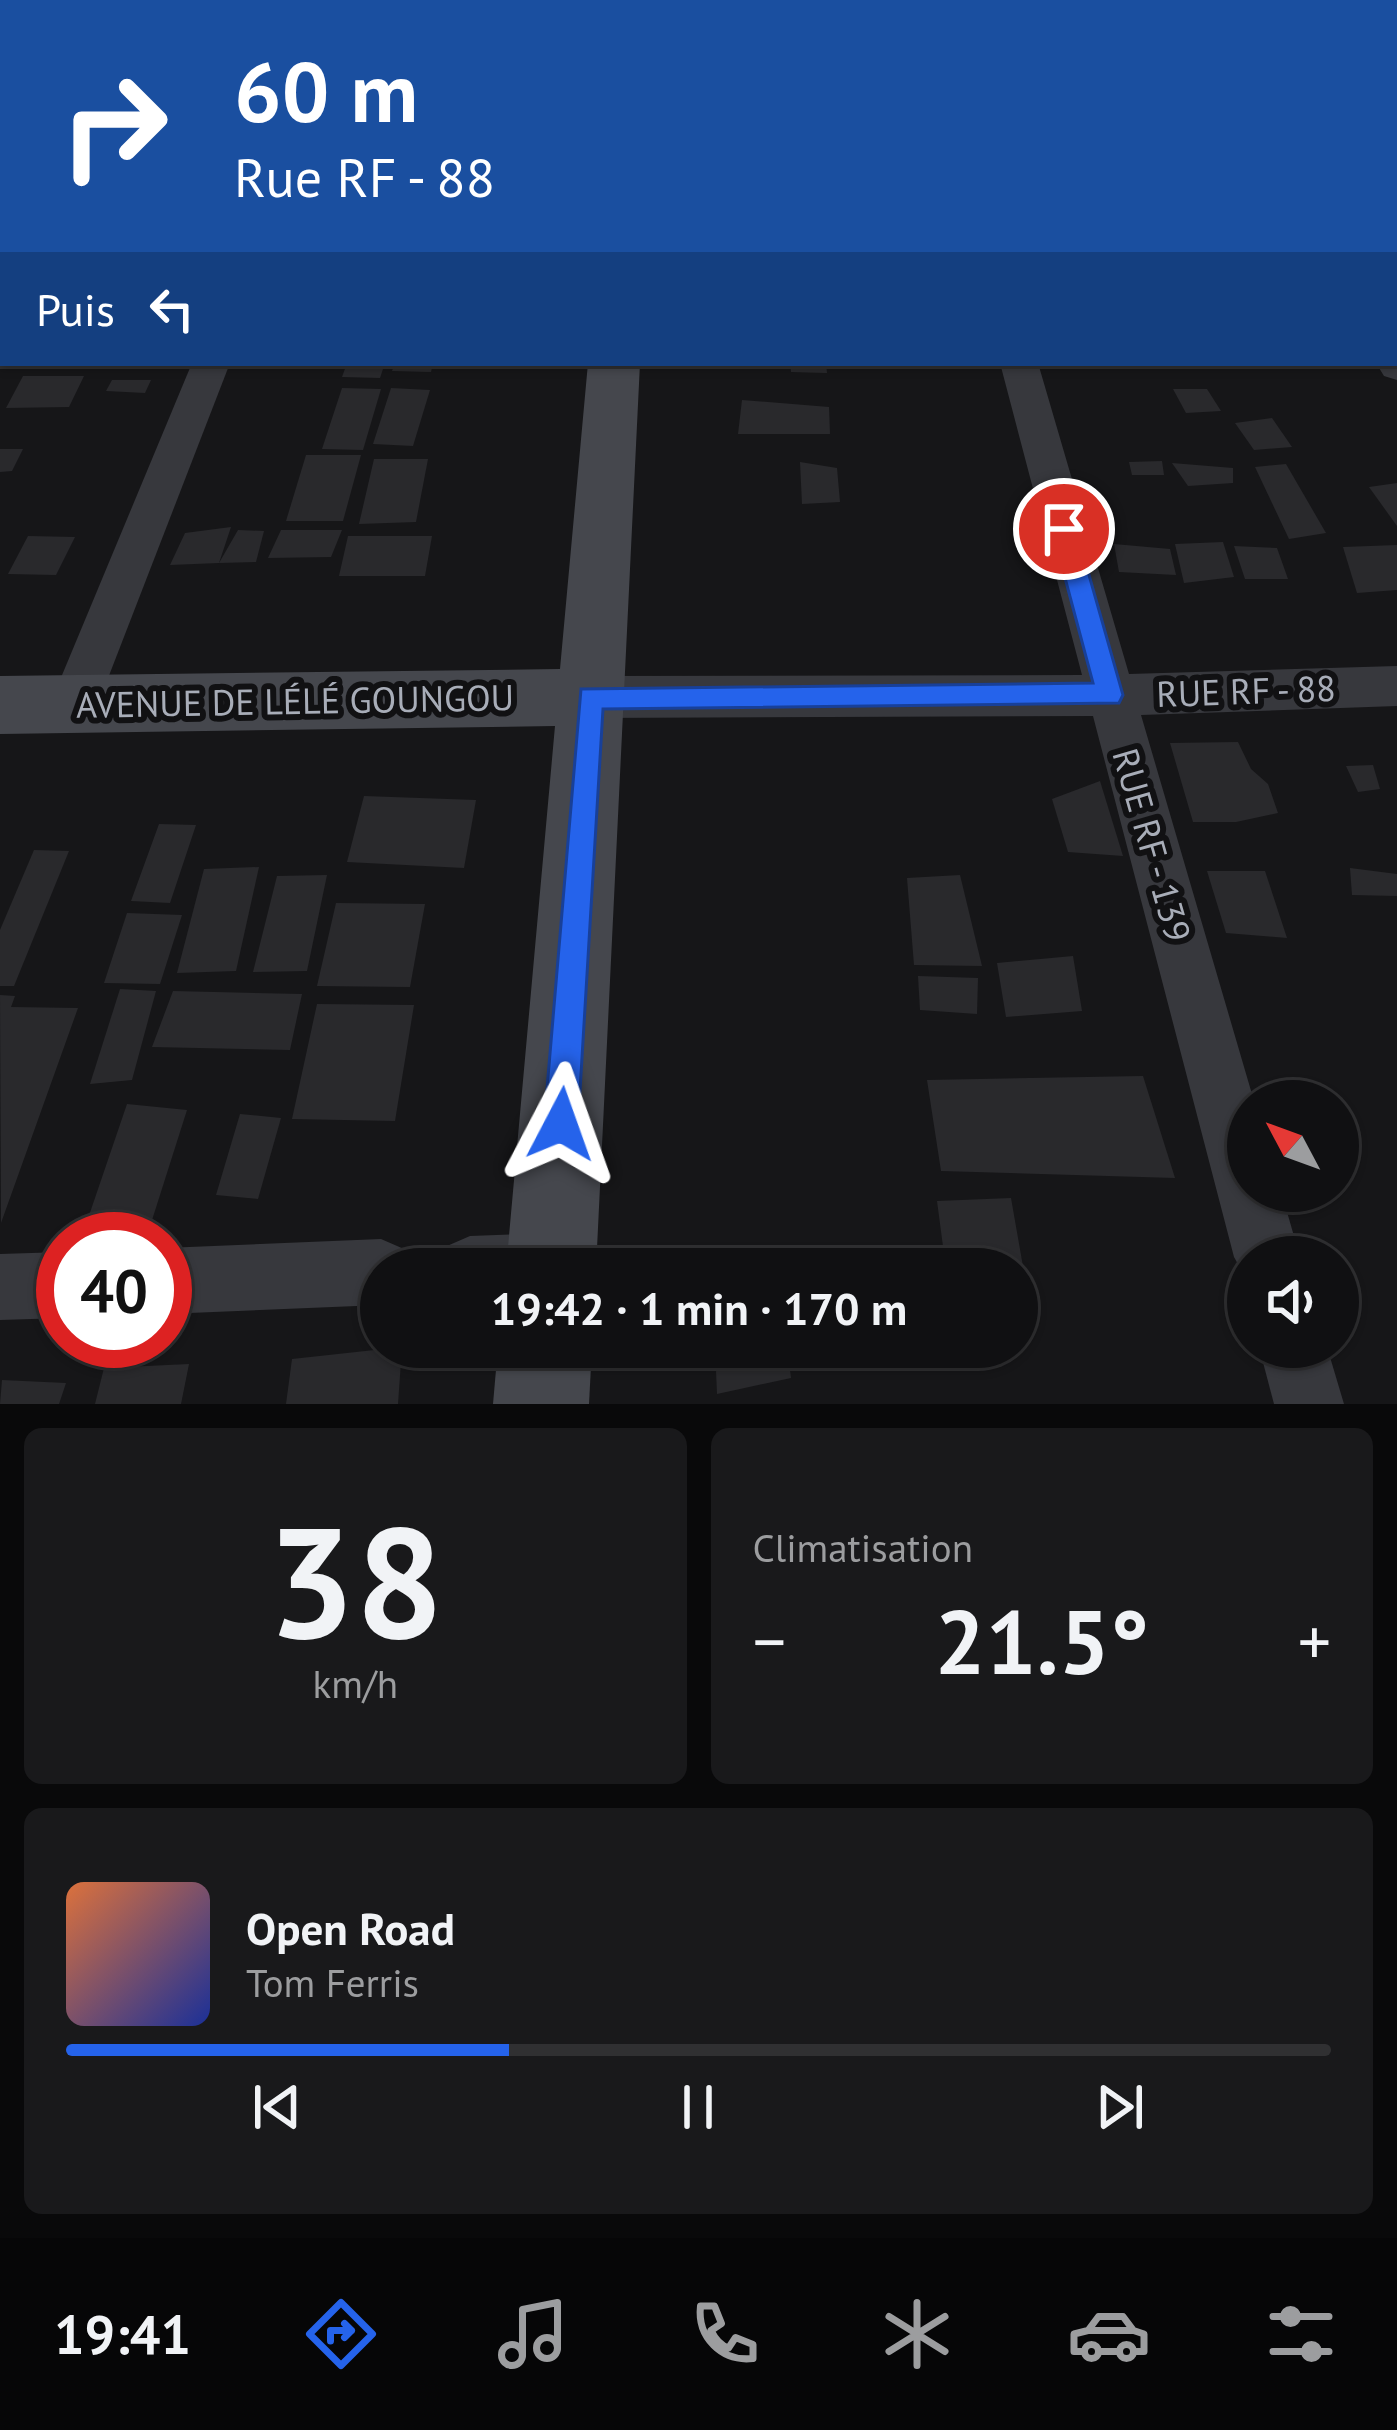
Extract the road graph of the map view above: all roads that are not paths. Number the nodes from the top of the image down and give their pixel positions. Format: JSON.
{"nodes":[{"id":1,"x":210,"y":366,"type":"edge"},
{"id":2,"x":614,"y":366,"type":"edge"},
{"id":3,"x":1019,"y":366,"type":"edge"},
{"id":4,"x":1397,"y":686,"type":"edge"},
{"id":5,"x":1109,"y":695,"type":"junction"},
{"id":6,"x":590,"y":697,"type":"junction"},
{"id":7,"x":74,"y":704,"type":"junction"},
{"id":8,"x":0,"y":705,"type":"edge"},
{"id":9,"x":1227,"y":1114,"type":"edge"},
{"id":10,"x":552,"y":1248,"type":"edge"},
{"id":11,"x":360,"y":1274,"type":"edge"},
{"id":12,"x":192,"y":1280,"type":"edge"},
{"id":13,"x":36,"y":1286,"type":"edge"},
{"id":14,"x":0,"y":1287,"type":"edge"},
{"id":15,"x":544,"y":1368,"type":"edge"},
{"id":16,"x":1299,"y":1368,"type":"edge"},
{"id":17,"x":542,"y":1404,"type":"edge"},
{"id":18,"x":1309,"y":1404,"type":"edge"}],
"edges":[{"from":1,"to":7,"type":"street"},
{"from":2,"to":6,"type":"street"},
{"from":3,"to":5,"type":"street","name":"RUE RF - 139"},
{"from":4,"to":5,"type":"street","name":"RUE RF - 88"},
{"from":5,"to":6,"type":"street","name":"RUE RF - 88"},
{"from":5,"to":9,"type":"street","name":"RUE RF - 139"},
{"from":6,"to":7,"type":"street","name":"AVENUE DE LÉLÉ GOUNGOU"},
{"from":6,"to":10,"type":"street"},
{"from":7,"to":8,"type":"street","name":"AVENUE DE LÉLÉ GOUNGOU"},
{"from":11,"to":12,"type":"street"},
{"from":13,"to":14,"type":"street"},
{"from":15,"to":17,"type":"street"},
{"from":16,"to":18,"type":"street"}]}
